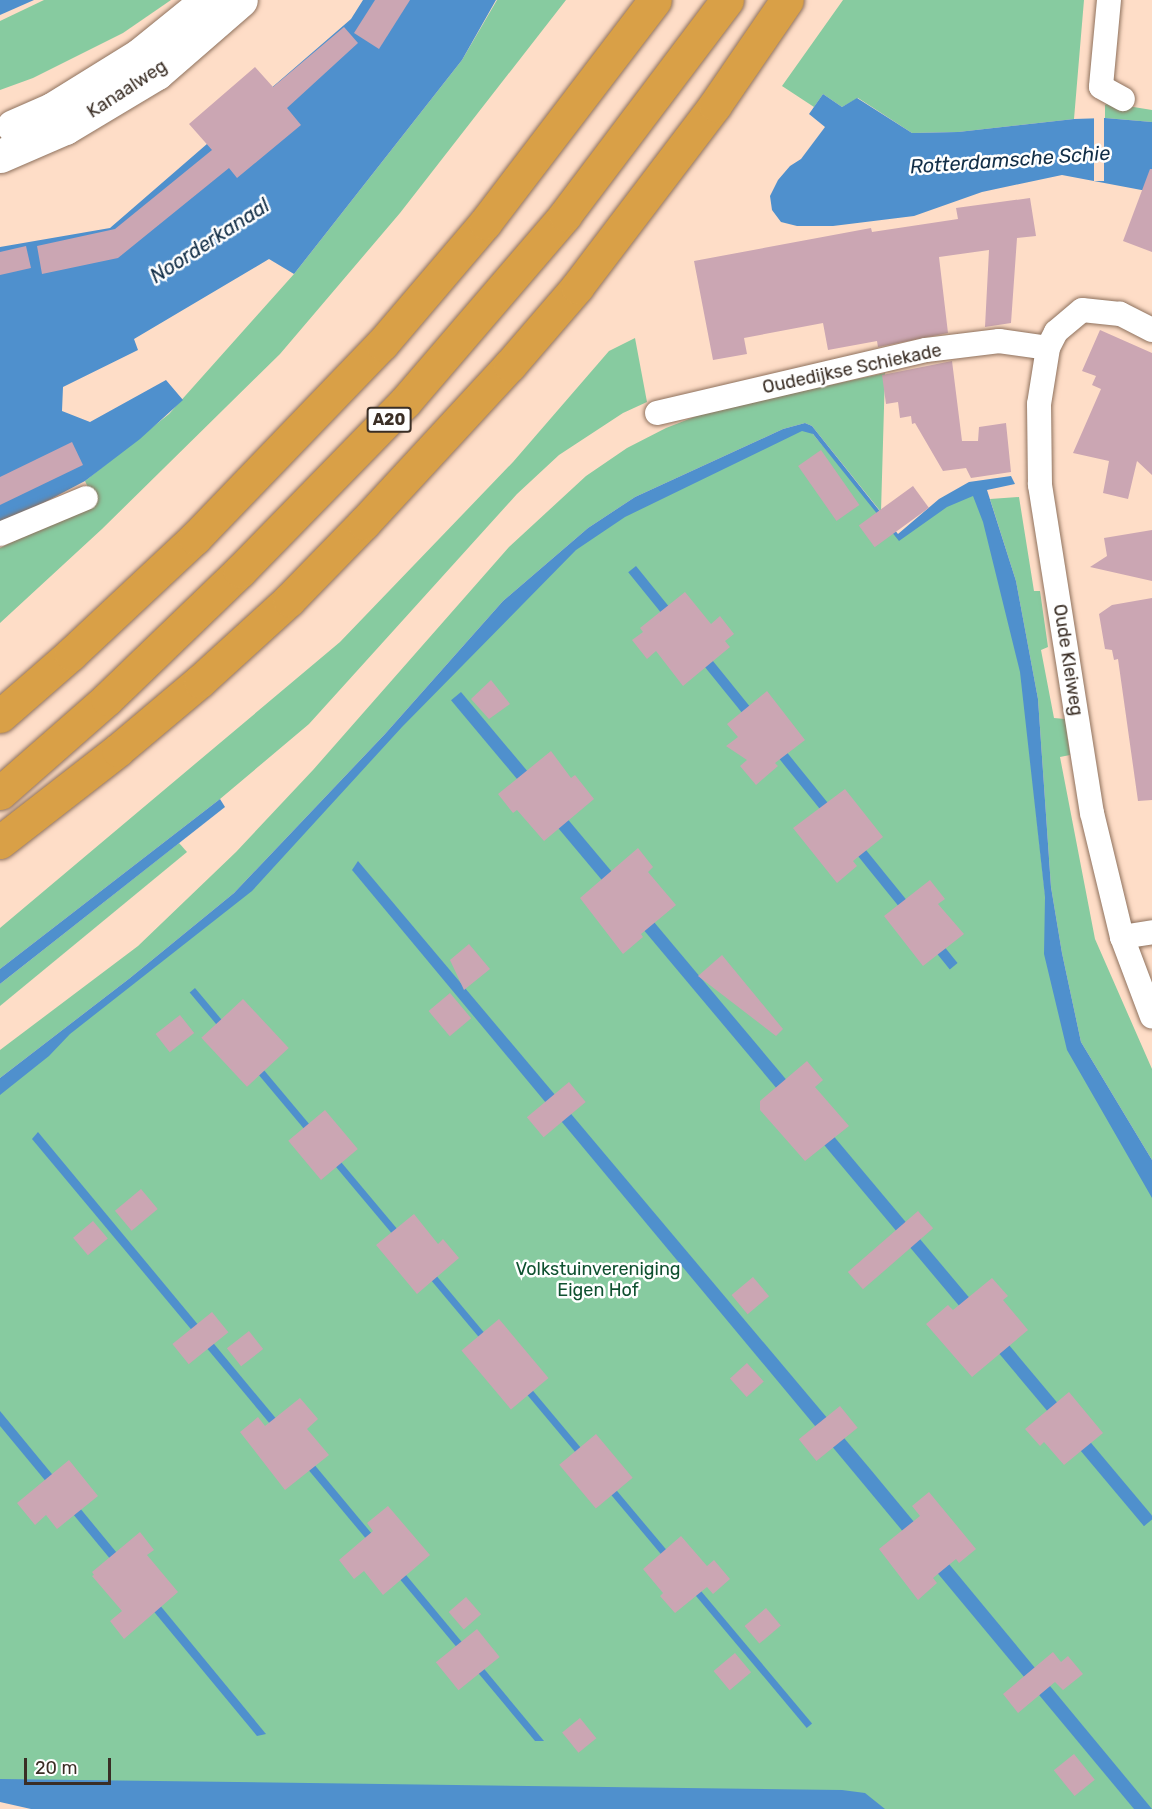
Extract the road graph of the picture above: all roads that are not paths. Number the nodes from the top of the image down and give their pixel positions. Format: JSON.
{"nodes":[{"id":1,"x":207,"y":0,"type":"edge"},
{"id":2,"x":240,"y":0,"type":"edge"},
{"id":3,"x":655,"y":0,"type":"edge"},
{"id":4,"x":727,"y":0,"type":"edge"},
{"id":5,"x":788,"y":0,"type":"edge"},
{"id":6,"x":1109,"y":0,"type":"edge"},
{"id":7,"x":1123,"y":99,"type":"dead end"},
{"id":8,"x":0,"y":132,"type":"edge"},
{"id":9,"x":0,"y":156,"type":"edge"},
{"id":10,"x":1152,"y":330,"type":"edge"},
{"id":11,"x":1048,"y":348,"type":"junction"},
{"id":12,"x":657,"y":412,"type":"dead end"},
{"id":13,"x":86,"y":498,"type":"dead end"},
{"id":14,"x":0,"y":534,"type":"edge"},
{"id":15,"x":0,"y":716,"type":"edge"},
{"id":16,"x":0,"y":793,"type":"edge"},
{"id":17,"x":0,"y":842,"type":"edge"},
{"id":18,"x":1152,"y":932,"type":"edge"},
{"id":19,"x":1122,"y":937,"type":"junction"},
{"id":20,"x":1152,"y":1017,"type":"edge"}],
"edges":[{"from":1,"to":8,"type":"main road","name":"Kanaalweg"},
{"from":2,"to":9,"type":"main road","name":"Kanaalweg"},
{"from":3,"to":15,"type":"highway"},
{"from":4,"to":16,"type":"highway","number":"A20"},
{"from":5,"to":17,"type":"highway","number":"A20"},
{"from":6,"to":7,"type":"street"},
{"from":10,"to":11,"type":"street","name":"Oude Kleiweg"},
{"from":11,"to":12,"type":"street","name":"Oudedijkse Schiekade"},
{"from":11,"to":19,"type":"street","name":"Oude Kleiweg"},
{"from":13,"to":14,"type":"street"},
{"from":18,"to":19,"type":"street"},
{"from":19,"to":20,"type":"street","name":"Oude Kleiweg"}]}
